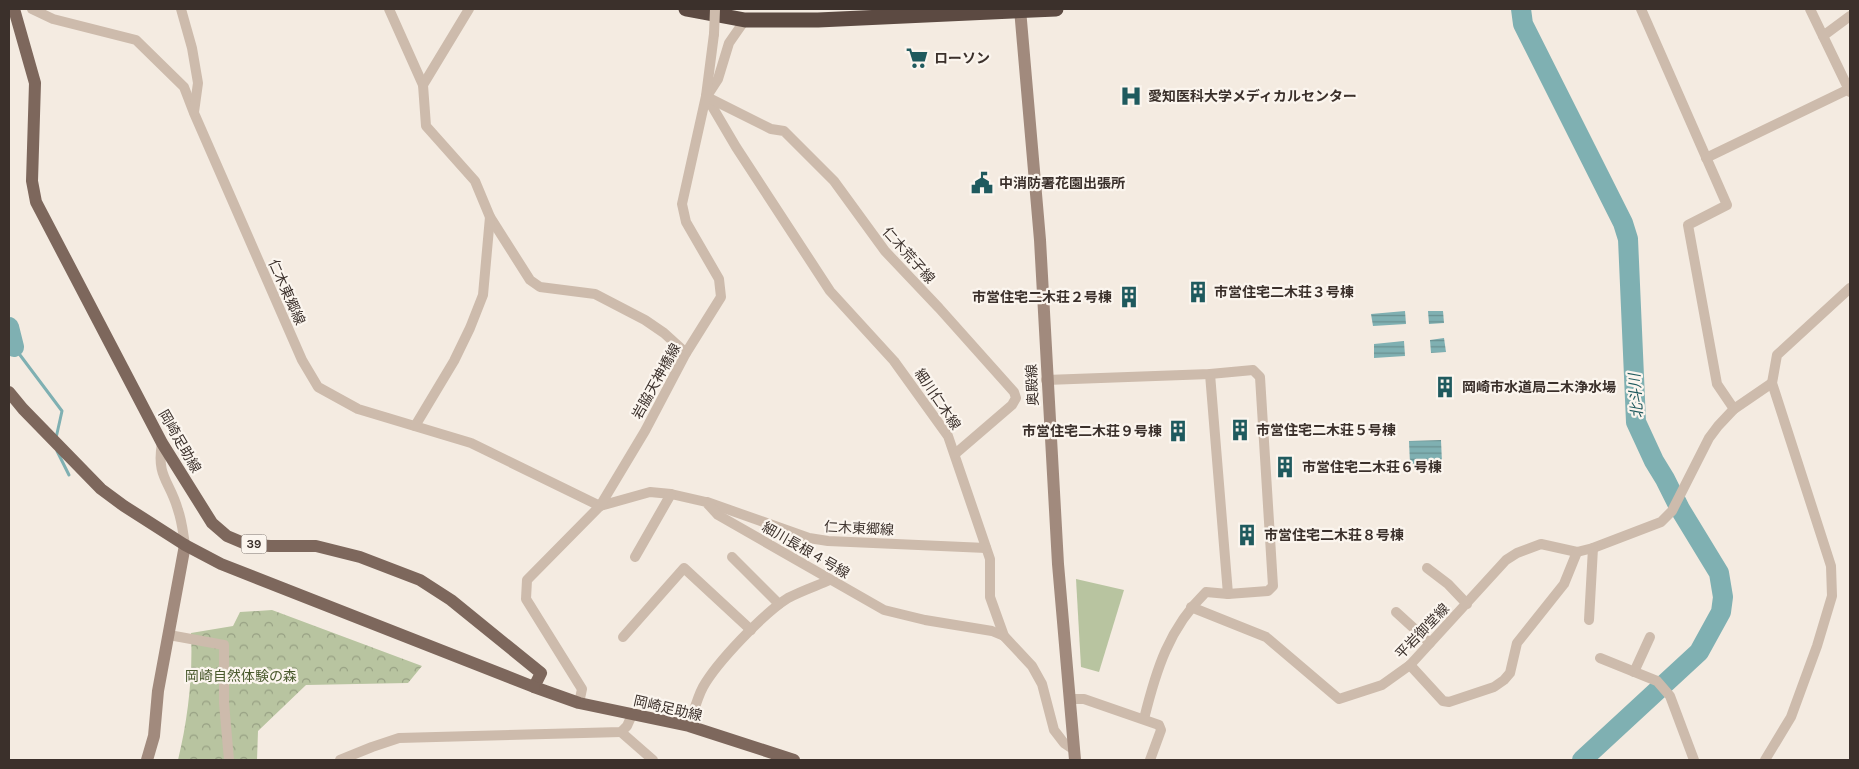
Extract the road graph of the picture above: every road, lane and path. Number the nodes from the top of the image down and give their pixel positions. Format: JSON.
{"nodes":[{"id":1,"x":14,"y":9,"type":"edge"},
{"id":2,"x":32,"y":9,"type":"edge"},
{"id":3,"x":181,"y":9,"type":"edge"},
{"id":4,"x":389,"y":9,"type":"edge"},
{"id":5,"x":469,"y":9,"type":"edge"},
{"id":6,"x":686,"y":9,"type":"edge"},
{"id":7,"x":715,"y":9,"type":"edge"},
{"id":8,"x":1056,"y":9,"type":"edge"},
{"id":9,"x":1641,"y":9,"type":"edge"},
{"id":10,"x":1810,"y":9,"type":"edge"},
{"id":11,"x":1020,"y":10,"type":"edge"},
{"id":12,"x":52,"y":14,"type":"edge"},
{"id":13,"x":1850,"y":16,"type":"edge"},
{"id":14,"x":745,"y":20,"type":"junction"},
{"id":15,"x":1823,"y":36,"type":"junction"},
{"id":16,"x":423,"y":85,"type":"junction"},
{"id":17,"x":1850,"y":90,"type":"edge"},
{"id":18,"x":706,"y":96,"type":"junction"},
{"id":19,"x":194,"y":113,"type":"junction"},
{"id":20,"x":1706,"y":158,"type":"junction"},
{"id":21,"x":490,"y":217,"type":"junction"},
{"id":22,"x":1850,"y":288,"type":"edge"},
{"id":23,"x":686,"y":353,"type":"junction"},
{"id":24,"x":1210,"y":374,"type":"junction"},
{"id":25,"x":1046,"y":380,"type":"junction"},
{"id":26,"x":1772,"y":383,"type":"junction"},
{"id":27,"x":9,"y":392,"type":"edge"},
{"id":28,"x":1734,"y":409,"type":"junction"},
{"id":29,"x":415,"y":426,"type":"junction"},
{"id":30,"x":162,"y":443,"type":"junction"},
{"id":31,"x":956,"y":454,"type":"junction"},
{"id":32,"x":671,"y":494,"type":"junction"},
{"id":33,"x":706,"y":502,"type":"junction"},
{"id":34,"x":600,"y":506,"type":"junction"},
{"id":35,"x":185,"y":545,"type":"junction"},
{"id":36,"x":986,"y":548,"type":"junction"},
{"id":37,"x":1593,"y":548,"type":"junction"},
{"id":38,"x":1577,"y":552,"type":"junction"},
{"id":39,"x":732,"y":557,"type":"dead end"},
{"id":40,"x":635,"y":558,"type":"dead end"},
{"id":41,"x":1427,"y":568,"type":"dead end"},
{"id":42,"x":830,"y":580,"type":"junction"},
{"id":43,"x":1228,"y":594,"type":"junction"},
{"id":44,"x":779,"y":604,"type":"junction"},
{"id":45,"x":1467,"y":604,"type":"junction"},
{"id":46,"x":1191,"y":607,"type":"junction"},
{"id":47,"x":1396,"y":612,"type":"dead end"},
{"id":48,"x":1589,"y":620,"type":"dead end"},
{"id":49,"x":751,"y":630,"type":"junction"},
{"id":50,"x":169,"y":635,"type":"junction"},
{"id":51,"x":1004,"y":636,"type":"junction"},
{"id":52,"x":623,"y":637,"type":"dead end"},
{"id":53,"x":1650,"y":637,"type":"dead end"},
{"id":54,"x":1430,"y":643,"type":"junction"},
{"id":55,"x":1600,"y":658,"type":"dead end"},
{"id":56,"x":1410,"y":665,"type":"junction"},
{"id":57,"x":1634,"y":672,"type":"junction"},
{"id":58,"x":534,"y":687,"type":"junction"},
{"id":59,"x":1071,"y":699,"type":"junction"},
{"id":60,"x":579,"y":703,"type":"junction"},
{"id":61,"x":632,"y":715,"type":"junction"},
{"id":62,"x":1144,"y":719,"type":"junction"},
{"id":63,"x":689,"y":726,"type":"junction"},
{"id":64,"x":621,"y":732,"type":"junction"},
{"id":65,"x":1074,"y":754,"type":"edge"},
{"id":66,"x":359,"y":756,"type":"edge"},
{"id":67,"x":147,"y":760,"type":"edge"},
{"id":68,"x":229,"y":760,"type":"edge"},
{"id":69,"x":340,"y":760,"type":"edge"},
{"id":70,"x":653,"y":760,"type":"edge"},
{"id":71,"x":794,"y":760,"type":"edge"},
{"id":72,"x":1150,"y":760,"type":"edge"},
{"id":73,"x":1694,"y":760,"type":"edge"},
{"id":74,"x":1765,"y":760,"type":"edge"}],
"edges":[{"from":1,"to":30,"type":"main road","name":"岡崎足助線","number":"39"},
{"from":2,"to":12,"type":"street","name":"仁木東郷線"},
{"from":3,"to":19,"type":"street"},
{"from":4,"to":16,"type":"street"},
{"from":5,"to":16,"type":"street"},
{"from":6,"to":14,"type":"highway"},
{"from":7,"to":18,"type":"street","name":"岩脇天神橋線","bridge":true},
{"from":8,"to":11,"type":"highway"},
{"from":9,"to":20,"type":"street"},
{"from":10,"to":15,"type":"street"},
{"from":11,"to":14,"type":"highway"},
{"from":11,"to":25,"type":"street","name":"奥殿線"},
{"from":12,"to":19,"type":"street","name":"仁木東郷線"},
{"from":13,"to":15,"type":"street"},
{"from":14,"to":18,"type":"street"},
{"from":15,"to":17,"type":"street"},
{"from":16,"to":21,"type":"street"},
{"from":17,"to":20,"type":"street"},
{"from":18,"to":23,"type":"street","name":"岩脇天神橋線"},
{"from":18,"to":31,"type":"street","name":"細川仁木線"},
{"from":18,"to":31,"type":"street","name":"仁木荒子線"},
{"from":19,"to":29,"type":"street","name":"仁木東郷線"},
{"from":20,"to":28,"type":"street"},
{"from":21,"to":23,"type":"street"},
{"from":21,"to":29,"type":"street"},
{"from":22,"to":26,"type":"street"},
{"from":23,"to":34,"type":"street","name":"岩脇天神橋線"},
{"from":24,"to":25,"type":"street"},
{"from":24,"to":43,"type":"street"},
{"from":24,"to":43,"type":"street"},
{"from":25,"to":59,"type":"street","name":"奥殿線"},
{"from":26,"to":28,"type":"street"},
{"from":26,"to":74,"type":"street"},
{"from":27,"to":35,"type":"main road","name":"岡崎足助線","number":"39"},
{"from":28,"to":37,"type":"street","name":"平岩御堂線"},
{"from":29,"to":34,"type":"street","name":"仁木東郷線"},
{"from":30,"to":35,"type":"street"},
{"from":30,"to":58,"type":"main road","name":"岡崎足助線","number":"39"},
{"from":31,"to":36,"type":"street","name":"細川仁木線"},
{"from":32,"to":33,"type":"street","name":"細川長根４号線"},
{"from":32,"to":34,"type":"street","name":"細川長根４号線"},
{"from":32,"to":40,"type":"street"},
{"from":33,"to":36,"type":"street","name":"仁木東郷線"},
{"from":33,"to":42,"type":"street","name":"細川長根４号線"},
{"from":34,"to":60,"type":"street","name":"岩脇天神橋線"},
{"from":35,"to":50,"type":"street"},
{"from":35,"to":58,"type":"main road","name":"岡崎足助線","number":"39"},
{"from":36,"to":51,"type":"street","name":"細川仁木線"},
{"from":37,"to":38,"type":"street","name":"平岩御堂線"},
{"from":37,"to":48,"type":"street"},
{"from":38,"to":45,"type":"street","name":"平岩御堂線"},
{"from":38,"to":56,"type":"street"},
{"from":39,"to":44,"type":"street"},
{"from":41,"to":45,"type":"street"},
{"from":42,"to":44,"type":"street"},
{"from":42,"to":51,"type":"street","name":"細川長根４号線"},
{"from":43,"to":46,"type":"street"},
{"from":44,"to":49,"type":"street"},
{"from":45,"to":54,"type":"street","name":"平岩御堂線"},
{"from":46,"to":56,"type":"street","name":"平岩御堂線"},
{"from":46,"to":62,"type":"street"},
{"from":47,"to":54,"type":"street"},
{"from":49,"to":52,"type":"street"},
{"from":49,"to":63,"type":"street"},
{"from":50,"to":67,"type":"street"},
{"from":50,"to":68,"type":"street"},
{"from":51,"to":65,"type":"street","name":"細川仁木線"},
{"from":53,"to":57,"type":"street"},
{"from":54,"to":56,"type":"street","name":"平岩御堂線"},
{"from":55,"to":57,"type":"street"},
{"from":57,"to":73,"type":"street"},
{"from":58,"to":60,"type":"main road","name":"岡崎足助線","number":"39"},
{"from":59,"to":62,"type":"street"},
{"from":59,"to":65,"type":"street","name":"奥殿線"},
{"from":60,"to":61,"type":"main road","name":"岡崎足助線","number":"39"},
{"from":61,"to":63,"type":"main road","name":"岡崎足助線","number":"39"},
{"from":61,"to":64,"type":"street"},
{"from":62,"to":72,"type":"street"},
{"from":63,"to":71,"type":"main road","name":"岡崎足助線","number":"39"},
{"from":64,"to":66,"type":"street"},
{"from":64,"to":70,"type":"street"},
{"from":66,"to":69,"type":"street"}]}
